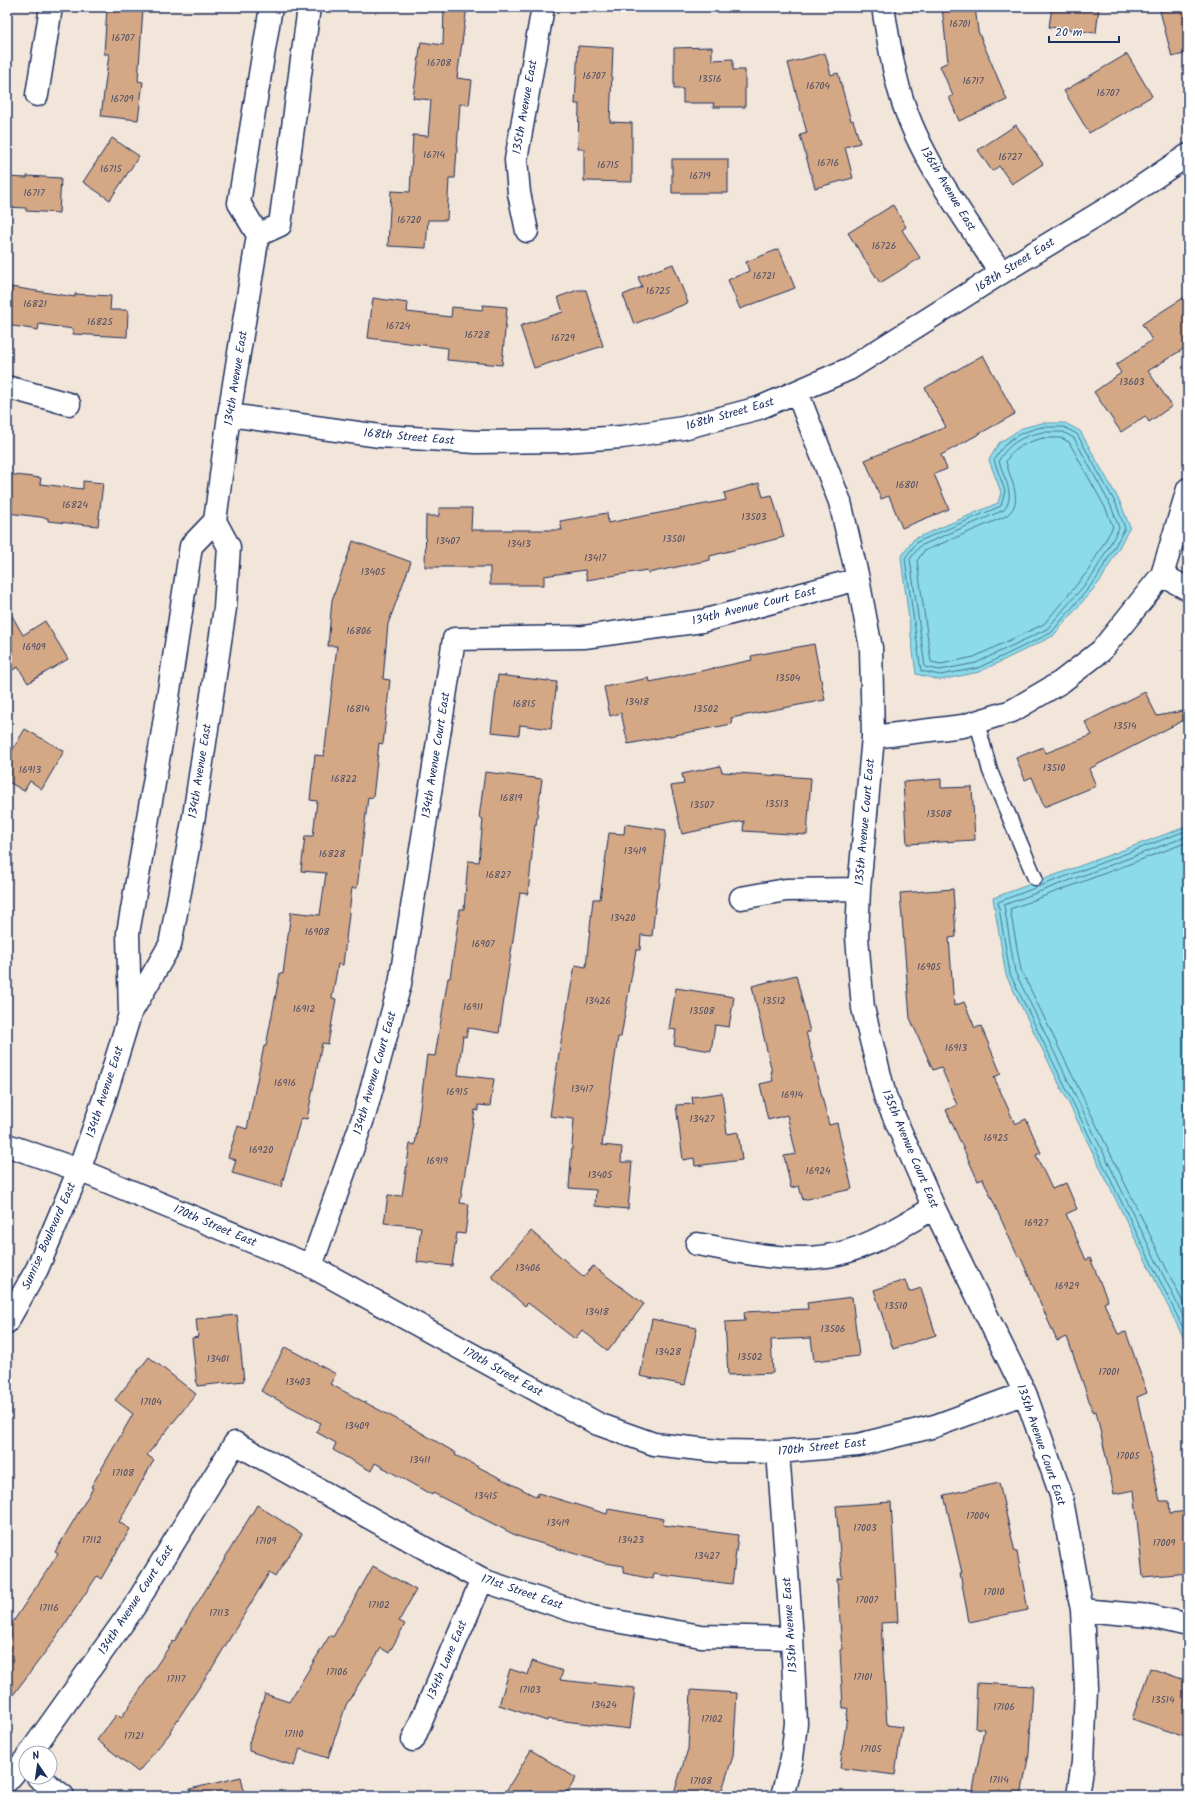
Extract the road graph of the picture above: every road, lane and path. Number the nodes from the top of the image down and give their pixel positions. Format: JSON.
{"nodes":[{"id":1,"x":52,"y":7,"type":"edge"},
{"id":2,"x":271,"y":7,"type":"edge"},
{"id":3,"x":309,"y":7,"type":"edge"},
{"id":4,"x":543,"y":7,"type":"edge"},
{"id":5,"x":883,"y":7,"type":"edge"},
{"id":6,"x":37,"y":95,"type":"dead end"},
{"id":7,"x":1188,"y":155,"type":"edge"},
{"id":8,"x":527,"y":231,"type":"dead end"},
{"id":9,"x":258,"y":235,"type":"junction"},
{"id":10,"x":1001,"y":273,"type":"junction"},
{"id":11,"x":7,"y":387,"type":"edge"},
{"id":12,"x":797,"y":392,"type":"junction"},
{"id":13,"x":69,"y":404,"type":"dead end"},
{"id":14,"x":229,"y":415,"type":"junction"},
{"id":15,"x":1188,"y":489,"type":"edge"},
{"id":16,"x":215,"y":520,"type":"junction"},
{"id":17,"x":1162,"y":575,"type":"junction"},
{"id":18,"x":858,"y":579,"type":"junction"},
{"id":19,"x":1188,"y":588,"type":"edge"},
{"id":20,"x":977,"y":722,"type":"junction"},
{"id":21,"x":873,"y":737,"type":"junction"},
{"id":22,"x":1035,"y":878,"type":"dead end"},
{"id":23,"x":858,"y":889,"type":"junction"},
{"id":24,"x":741,"y":898,"type":"dead end"},
{"id":25,"x":130,"y":1014,"type":"junction"},
{"id":26,"x":7,"y":1145,"type":"edge"},
{"id":27,"x":79,"y":1170,"type":"junction"},
{"id":28,"x":934,"y":1208,"type":"junction"},
{"id":29,"x":697,"y":1244,"type":"dead end"},
{"id":30,"x":311,"y":1266,"type":"junction"},
{"id":31,"x":7,"y":1322,"type":"edge"},
{"id":32,"x":1025,"y":1393,"type":"junction"},
{"id":33,"x":235,"y":1443,"type":"joint"},
{"id":34,"x":778,"y":1452,"type":"junction"},
{"id":35,"x":482,"y":1580,"type":"junction"},
{"id":36,"x":1082,"y":1610,"type":"junction"},
{"id":37,"x":1188,"y":1625,"type":"edge"},
{"id":38,"x":792,"y":1638,"type":"junction"},
{"id":39,"x":413,"y":1740,"type":"dead end"},
{"id":40,"x":42,"y":1745,"type":"edge"},
{"id":41,"x":18,"y":1772,"type":"edge"},
{"id":42,"x":7,"y":1781,"type":"edge"},
{"id":43,"x":51,"y":1785,"type":"edge"},
{"id":44,"x":63,"y":1796,"type":"edge"},
{"id":45,"x":782,"y":1796,"type":"edge"},
{"id":46,"x":1078,"y":1796,"type":"edge"}],
"edges":[{"from":1,"to":6,"type":"street"},
{"from":2,"to":9,"type":"street"},
{"from":3,"to":9,"type":"street"},
{"from":4,"to":8,"type":"street","name":"135th Avenue East"},
{"from":5,"to":10,"type":"street","name":"136th Avenue East"},
{"from":7,"to":10,"type":"street","name":"168th Street East"},
{"from":9,"to":14,"type":"street","name":"134th Avenue East"},
{"from":10,"to":12,"type":"street","name":"168th Street East"},
{"from":11,"to":13,"type":"street"},
{"from":12,"to":14,"type":"street","name":"168th Street East"},
{"from":12,"to":18,"type":"street","name":"135th Avenue Court East"},
{"from":14,"to":16,"type":"street","name":"134th Avenue East"},
{"from":15,"to":17,"type":"street"},
{"from":16,"to":25,"type":"street","name":"134th Avenue East"},
{"from":16,"to":25,"type":"street","name":"134th Avenue East"},
{"from":17,"to":19,"type":"street"},
{"from":17,"to":20,"type":"street"},
{"from":18,"to":21,"type":"street","name":"135th Avenue Court East"},
{"from":18,"to":30,"type":"street","name":"134th Avenue Court East"},
{"from":20,"to":21,"type":"street"},
{"from":20,"to":22,"type":"lane"},
{"from":21,"to":23,"type":"street","name":"135th Avenue Court East"},
{"from":23,"to":24,"type":"street"},
{"from":23,"to":28,"type":"street","name":"135th Avenue Court East"},
{"from":25,"to":27,"type":"street","name":"134th Avenue East"},
{"from":26,"to":27,"type":"street","name":"170th Street East"},
{"from":27,"to":30,"type":"street","name":"170th Street East"},
{"from":27,"to":31,"type":"street","name":"Sunrise Boulevard East"},
{"from":28,"to":29,"type":"street"},
{"from":28,"to":32,"type":"street","name":"135th Avenue Court East"},
{"from":30,"to":34,"type":"street","name":"170th Street East"},
{"from":32,"to":34,"type":"street","name":"170th Street East"},
{"from":32,"to":36,"type":"street","name":"135th Avenue Court East"},
{"from":33,"to":35,"type":"street","name":"171st Street East"},
{"from":33,"to":40,"type":"street","name":"134th Avenue Court East"},
{"from":34,"to":38,"type":"street","name":"135th Avenue East"},
{"from":35,"to":38,"type":"street","name":"171st Street East"},
{"from":35,"to":39,"type":"street","name":"134th Lane East"},
{"from":36,"to":37,"type":"street"},
{"from":36,"to":46,"type":"street","name":"135th Avenue Court East"},
{"from":38,"to":45,"type":"street","name":"135th Avenue East"},
{"from":41,"to":42,"type":"street","name":"134th Avenue Court East"},
{"from":43,"to":44,"type":"street"}]}
